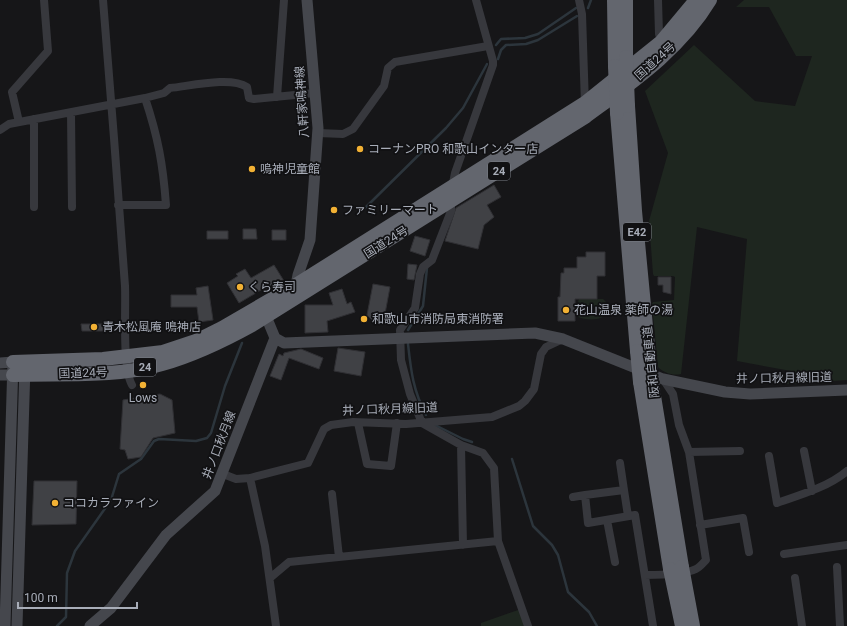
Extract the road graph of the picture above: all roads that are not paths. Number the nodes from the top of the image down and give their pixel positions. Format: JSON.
{"nodes":[{"id":1,"x":44,"y":0,"type":"edge"},
{"id":2,"x":103,"y":0,"type":"edge"},
{"id":3,"x":284,"y":0,"type":"edge"},
{"id":4,"x":308,"y":0,"type":"edge"},
{"id":5,"x":476,"y":0,"type":"edge"},
{"id":6,"x":579,"y":0,"type":"edge"},
{"id":7,"x":614,"y":0,"type":"edge"},
{"id":8,"x":626,"y":0,"type":"edge"},
{"id":9,"x":658,"y":0,"type":"edge"},
{"id":10,"x":696,"y":0,"type":"edge"},
{"id":11,"x":710,"y":0,"type":"edge"},
{"id":12,"x":488,"y":46,"type":"junction"},
{"id":13,"x":666,"y":46,"type":"junction"},
{"id":14,"x":621,"y":62,"type":"junction"},
{"id":15,"x":315,"y":93,"type":"junction"},
{"id":16,"x":278,"y":97,"type":"junction"},
{"id":17,"x":145,"y":98,"type":"junction"},
{"id":18,"x":110,"y":105,"type":"junction"},
{"id":19,"x":585,"y":110,"type":"junction"},
{"id":20,"x":623,"y":110,"type":"junction"},
{"id":21,"x":71,"y":112,"type":"junction"},
{"id":22,"x":34,"y":120,"type":"junction"},
{"id":23,"x":19,"y":122,"type":"junction"},
{"id":24,"x":0,"y":130,"type":"edge"},
{"id":25,"x":318,"y":133,"type":"junction"},
{"id":26,"x":452,"y":187,"type":"junction"},
{"id":27,"x":451,"y":202,"type":"junction"},
{"id":28,"x":118,"y":205,"type":"junction"},
{"id":29,"x":34,"y":207,"type":"dead end"},
{"id":30,"x":72,"y":207,"type":"dead end"},
{"id":31,"x":299,"y":290,"type":"junction"},
{"id":32,"x":264,"y":311,"type":"junction"},
{"id":33,"x":276,"y":338,"type":"junction"},
{"id":34,"x":400,"y":338,"type":"junction"},
{"id":35,"x":563,"y":338,"type":"junction"},
{"id":36,"x":128,"y":364,"type":"junction"},
{"id":37,"x":13,"y":369,"type":"edge"},
{"id":38,"x":662,"y":379,"type":"junction"},
{"id":39,"x":132,"y":385,"type":"dead end"},
{"id":40,"x":847,"y":390,"type":"edge"},
{"id":41,"x":358,"y":422,"type":"junction"},
{"id":42,"x":396,"y":423,"type":"junction"},
{"id":43,"x":422,"y":423,"type":"junction"},
{"id":44,"x":461,"y":445,"type":"junction"},
{"id":45,"x":740,"y":451,"type":"dead end"},
{"id":46,"x":804,"y":451,"type":"dead end"},
{"id":47,"x":689,"y":452,"type":"junction"},
{"id":48,"x":769,"y":456,"type":"dead end"},
{"id":49,"x":620,"y":463,"type":"dead end"},
{"id":50,"x":847,"y":471,"type":"edge"},
{"id":51,"x":223,"y":474,"type":"junction"},
{"id":52,"x":250,"y":478,"type":"junction"},
{"id":53,"x":624,"y":490,"type":"junction"},
{"id":54,"x":812,"y":491,"type":"junction"},
{"id":55,"x":332,"y":494,"type":"dead end"},
{"id":56,"x":585,"y":495,"type":"junction"},
{"id":57,"x":572,"y":497,"type":"dead end"},
{"id":58,"x":628,"y":516,"type":"junction"},
{"id":59,"x":607,"y":520,"type":"junction"},
{"id":60,"x":700,"y":525,"type":"junction"},
{"id":61,"x":498,"y":542,"type":"junction"},
{"id":62,"x":463,"y":545,"type":"junction"},
{"id":63,"x":847,"y":545,"type":"edge"},
{"id":64,"x":749,"y":552,"type":"dead end"},
{"id":65,"x":784,"y":554,"type":"dead end"},
{"id":66,"x":339,"y":557,"type":"junction"},
{"id":67,"x":615,"y":562,"type":"dead end"},
{"id":68,"x":837,"y":567,"type":"dead end"},
{"id":69,"x":676,"y":568,"type":"junction"},
{"id":70,"x":645,"y":576,"type":"junction"},
{"id":71,"x":270,"y":578,"type":"junction"},
{"id":72,"x":795,"y":578,"type":"dead end"},
{"id":73,"x":5,"y":626,"type":"edge"},
{"id":74,"x":17,"y":626,"type":"edge"},
{"id":75,"x":90,"y":626,"type":"edge"},
{"id":76,"x":276,"y":626,"type":"edge"},
{"id":77,"x":528,"y":626,"type":"edge"},
{"id":78,"x":653,"y":626,"type":"edge"},
{"id":79,"x":682,"y":626,"type":"edge"},
{"id":80,"x":693,"y":626,"type":"edge"},
{"id":81,"x":802,"y":626,"type":"edge"},
{"id":82,"x":840,"y":626,"type":"edge"}],
"edges":[{"from":1,"to":23,"type":"street"},
{"from":2,"to":18,"type":"street"},
{"from":3,"to":16,"type":"street"},
{"from":4,"to":15,"type":"street","name":"八軒家鳴神線"},
{"from":5,"to":12,"type":"street"},
{"from":6,"to":19,"type":"street"},
{"from":7,"to":14,"type":"highway","name":"阪和自動車道","number":"E42"},
{"from":8,"to":14,"type":"highway","name":"阪和自動車道","number":"E42"},
{"from":9,"to":13,"type":"street"},
{"from":10,"to":13,"type":"highway","name":"国道24号","number":"24"},
{"from":11,"to":13,"type":"highway","name":"国道24号","number":"24"},
{"from":12,"to":25,"type":"street"},
{"from":12,"to":26,"type":"street"},
{"from":13,"to":19,"type":"highway","name":"国道24号","number":"24"},
{"from":14,"to":20,"type":"highway","name":"阪和自動車道","number":"E42","bridge":true},
{"from":15,"to":16,"type":"street"},
{"from":15,"to":25,"type":"street","name":"八軒家鳴神線"},
{"from":16,"to":17,"type":"street"},
{"from":17,"to":18,"type":"street"},
{"from":17,"to":28,"type":"street"},
{"from":18,"to":21,"type":"street"},
{"from":18,"to":28,"type":"street"},
{"from":19,"to":26,"type":"highway","name":"国道24号","number":"24"},
{"from":19,"to":27,"type":"highway","name":"国道24号","number":"24"},
{"from":20,"to":69,"type":"highway","name":"阪和自動車道","number":"E42","bridge":true},
{"from":20,"to":69,"type":"highway","name":"阪和自動車道","number":"E42","bridge":true},
{"from":21,"to":22,"type":"street"},
{"from":21,"to":30,"type":"street"},
{"from":22,"to":23,"type":"street"},
{"from":22,"to":29,"type":"street"},
{"from":23,"to":24,"type":"street"},
{"from":25,"to":31,"type":"street","name":"八軒家鳴神線"},
{"from":26,"to":27,"type":"street"},
{"from":26,"to":31,"type":"highway","name":"国道24号","number":"24"},
{"from":27,"to":31,"type":"highway","name":"国道24号","number":"24"},
{"from":27,"to":34,"type":"street"},
{"from":28,"to":36,"type":"street"},
{"from":31,"to":32,"type":"highway","name":"国道24号","number":"24"},
{"from":32,"to":33,"type":"street"},
{"from":32,"to":36,"type":"highway","name":"国道24号","number":"24"},
{"from":33,"to":34,"type":"street","name":"井ノ口秋月線旧道"},
{"from":33,"to":51,"type":"street","name":"井ノ口秋月線"},
{"from":34,"to":35,"type":"street","name":"井ノ口秋月線旧道"},
{"from":34,"to":43,"type":"street"},
{"from":35,"to":38,"type":"street","name":"井ノ口秋月線旧道"},
{"from":35,"to":43,"type":"street","name":"井ノ口秋月線旧道"},
{"from":36,"to":37,"type":"highway","name":"国道24号","number":"24"},
{"from":36,"to":39,"type":"street"},
{"from":37,"to":73,"type":"street"},
{"from":37,"to":74,"type":"street"},
{"from":38,"to":40,"type":"street","name":"井ノ口秋月線旧道"},
{"from":38,"to":47,"type":"street"},
{"from":41,"to":42,"type":"street","name":"井ノ口秋月線旧道"},
{"from":41,"to":42,"type":"street"},
{"from":41,"to":52,"type":"street","name":"井ノ口秋月線旧道"},
{"from":42,"to":43,"type":"street","name":"井ノ口秋月線旧道"},
{"from":43,"to":44,"type":"street"},
{"from":44,"to":61,"type":"street"},
{"from":44,"to":62,"type":"street"},
{"from":45,"to":47,"type":"street"},
{"from":46,"to":54,"type":"street"},
{"from":47,"to":60,"type":"street"},
{"from":48,"to":54,"type":"street"},
{"from":49,"to":53,"type":"street"},
{"from":50,"to":54,"type":"street"},
{"from":51,"to":52,"type":"street","name":"井ノ口秋月線旧道"},
{"from":51,"to":75,"type":"street","name":"井ノ口秋月線"},
{"from":52,"to":71,"type":"street"},
{"from":53,"to":56,"type":"street"},
{"from":53,"to":58,"type":"street"},
{"from":55,"to":66,"type":"street"},
{"from":56,"to":57,"type":"street"},
{"from":56,"to":59,"type":"street"},
{"from":58,"to":59,"type":"street"},
{"from":58,"to":70,"type":"street"},
{"from":59,"to":67,"type":"street"},
{"from":60,"to":64,"type":"street"},
{"from":60,"to":70,"type":"street"},
{"from":61,"to":62,"type":"street"},
{"from":61,"to":77,"type":"street"},
{"from":62,"to":66,"type":"street"},
{"from":63,"to":65,"type":"street"},
{"from":66,"to":71,"type":"street"},
{"from":68,"to":82,"type":"street"},
{"from":69,"to":79,"type":"highway","name":"阪和自動車道","number":"E42","bridge":true},
{"from":69,"to":80,"type":"highway","name":"阪和自動車道","number":"E42","bridge":true},
{"from":70,"to":78,"type":"street"},
{"from":71,"to":76,"type":"street"},
{"from":72,"to":81,"type":"street"}]}
